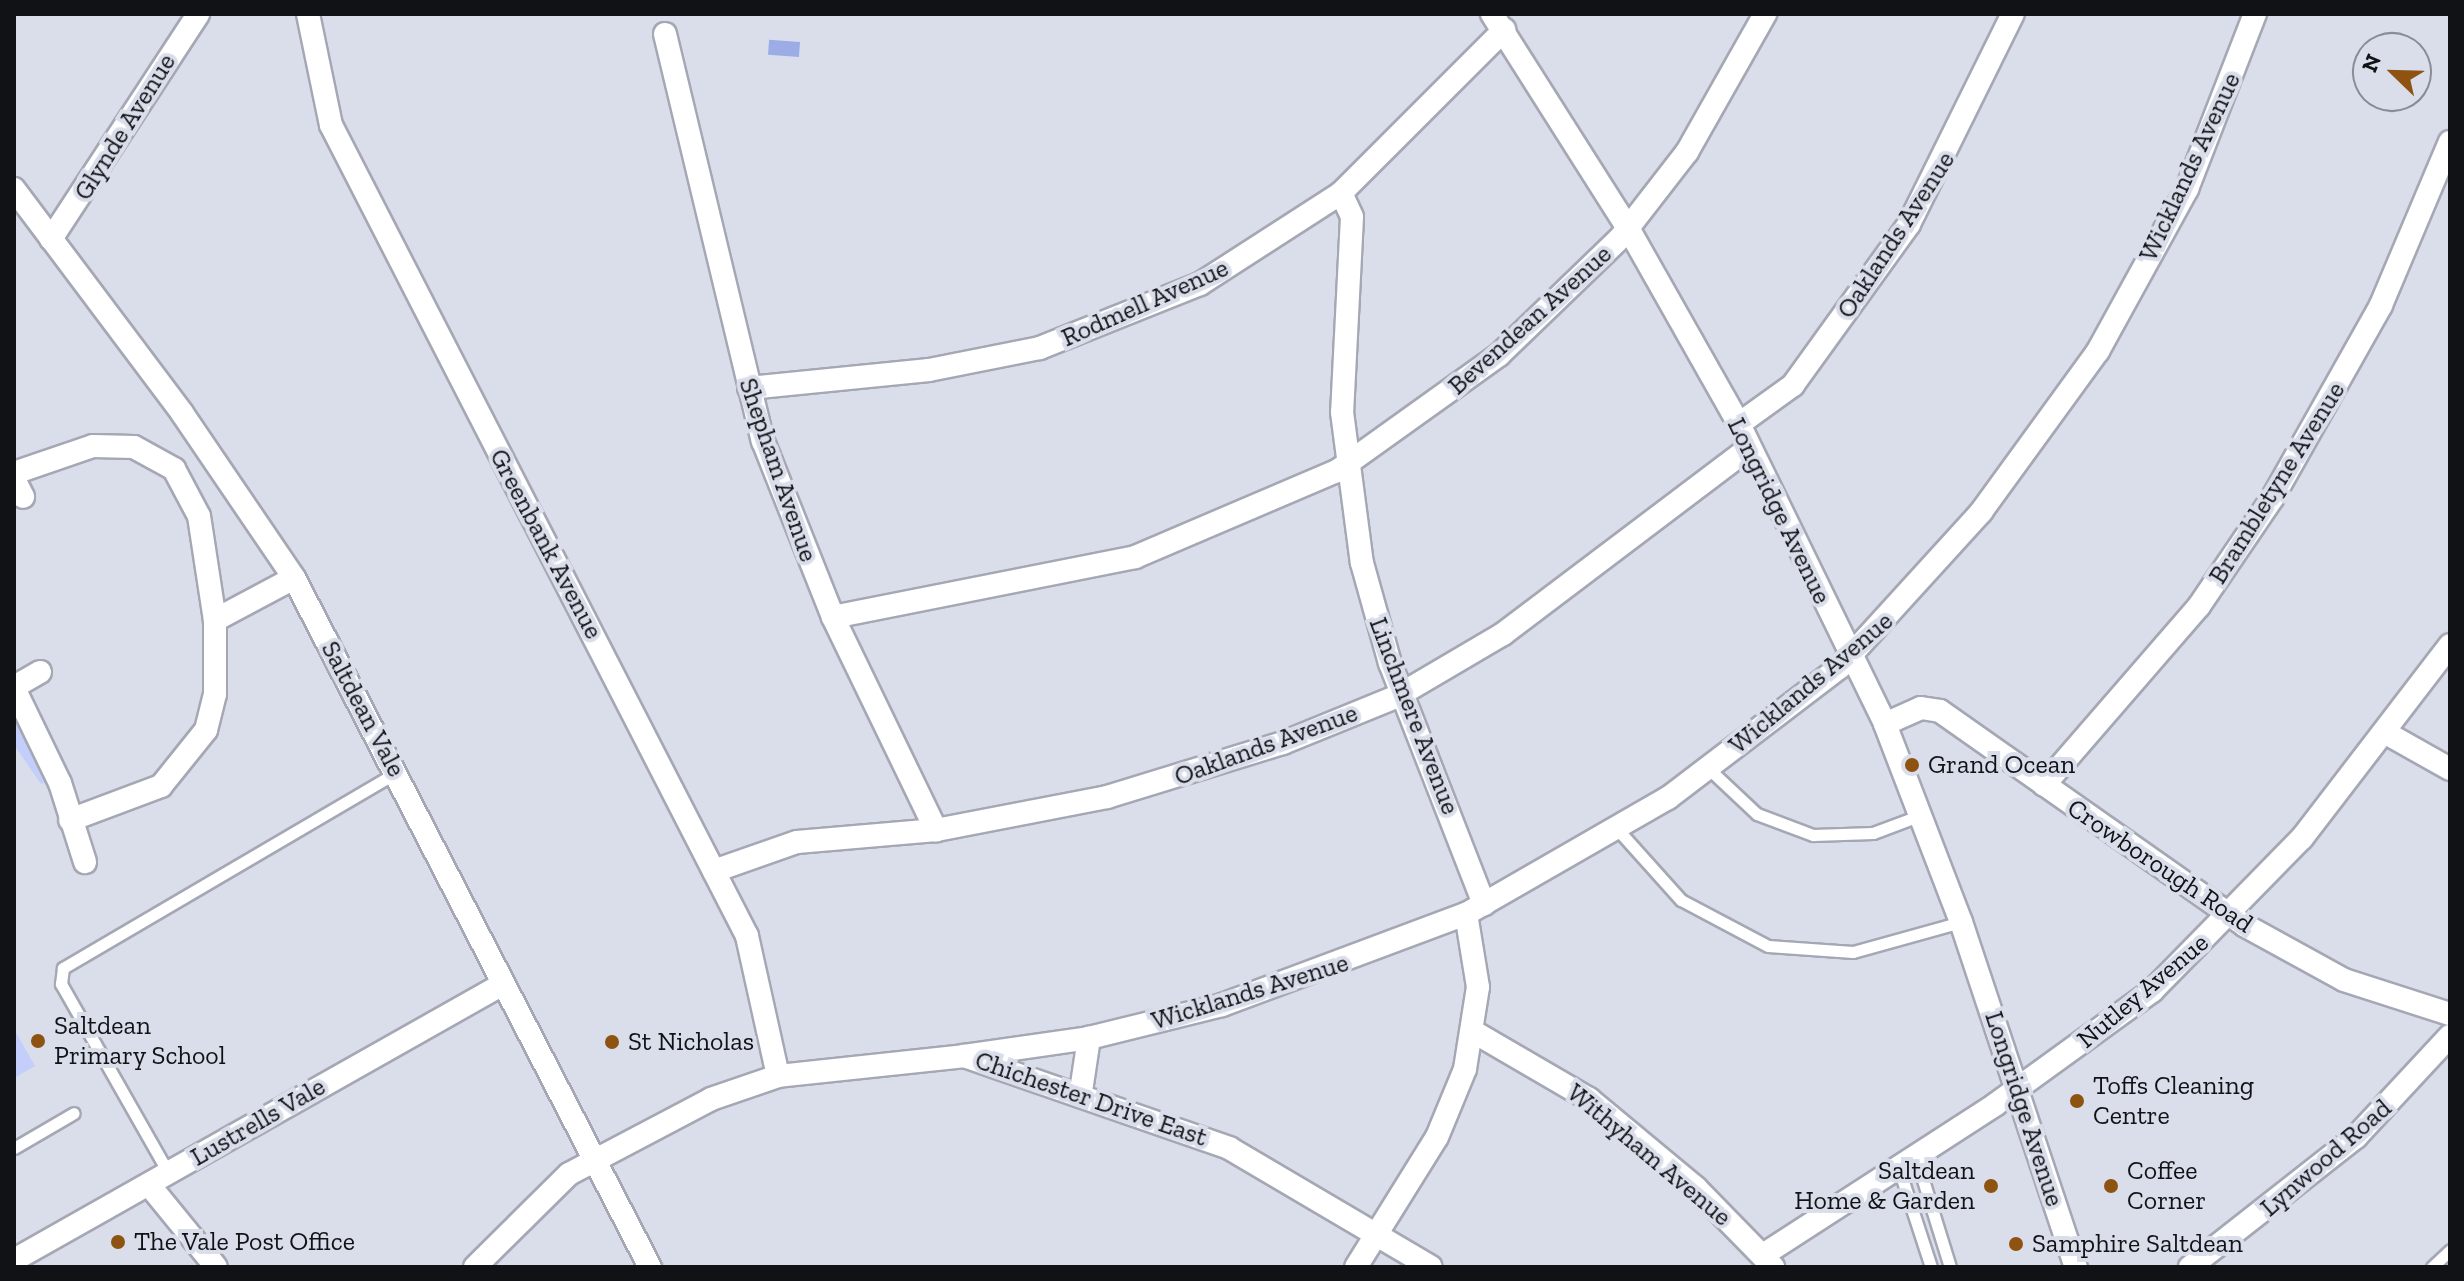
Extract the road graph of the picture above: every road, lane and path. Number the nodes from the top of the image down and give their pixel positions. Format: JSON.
{"nodes":[{"id":1,"x":198,"y":14,"type":"edge"},
{"id":2,"x":308,"y":14,"type":"edge"},
{"id":3,"x":1765,"y":14,"type":"edge"},
{"id":4,"x":2013,"y":14,"type":"edge"},
{"id":5,"x":2255,"y":14,"type":"edge"},
{"id":6,"x":1498,"y":22,"type":"edge"},
{"id":7,"x":665,"y":34,"type":"dead end"},
{"id":8,"x":2450,"y":142,"type":"edge"},
{"id":9,"x":1341,"y":193,"type":"junction"},
{"id":10,"x":16,"y":197,"type":"edge"},
{"id":11,"x":1628,"y":228,"type":"junction"},
{"id":12,"x":51,"y":239,"type":"junction"},
{"id":13,"x":749,"y":388,"type":"junction"},
{"id":14,"x":1739,"y":424,"type":"junction"},
{"id":15,"x":1748,"y":449,"type":"junction"},
{"id":16,"x":1345,"y":465,"type":"junction"},
{"id":17,"x":14,"y":473,"type":"edge"},
{"id":18,"x":294,"y":578,"type":"junction"},
{"id":19,"x":833,"y":617,"type":"junction"},
{"id":20,"x":215,"y":620,"type":"junction"},
{"id":21,"x":2450,"y":645,"type":"edge"},
{"id":22,"x":1849,"y":653,"type":"junction"},
{"id":23,"x":40,"y":672,"type":"dead end"},
{"id":24,"x":14,"y":688,"type":"edge"},
{"id":25,"x":1403,"y":692,"type":"junction"},
{"id":26,"x":1885,"y":724,"type":"junction"},
{"id":27,"x":2386,"y":733,"type":"junction"},
{"id":28,"x":1709,"y":769,"type":"junction"},
{"id":29,"x":2450,"y":769,"type":"edge"},
{"id":30,"x":397,"y":773,"type":"junction"},
{"id":31,"x":2044,"y":785,"type":"junction"},
{"id":32,"x":1921,"y":815,"type":"junction"},
{"id":33,"x":70,"y":820,"type":"junction"},
{"id":34,"x":936,"y":830,"type":"junction"},
{"id":35,"x":1619,"y":831,"type":"junction"},
{"id":36,"x":85,"y":862,"type":"dead end"},
{"id":37,"x":714,"y":871,"type":"junction"},
{"id":38,"x":1475,"y":909,"type":"junction"},
{"id":39,"x":2231,"y":917,"type":"junction"},
{"id":40,"x":1961,"y":922,"type":"junction"},
{"id":41,"x":503,"y":984,"type":"junction"},
{"id":42,"x":2450,"y":1014,"type":"edge"},
{"id":43,"x":1474,"y":1032,"type":"junction"},
{"id":44,"x":2450,"y":1036,"type":"edge"},
{"id":45,"x":1089,"y":1038,"type":"junction"},
{"id":46,"x":964,"y":1056,"type":"junction"},
{"id":47,"x":778,"y":1076,"type":"junction"},
{"id":48,"x":2019,"y":1088,"type":"junction"},
{"id":49,"x":1081,"y":1091,"type":"junction"},
{"id":50,"x":74,"y":1113,"type":"dead end"},
{"id":51,"x":14,"y":1148,"type":"edge"},
{"id":52,"x":593,"y":1158,"type":"junction"},
{"id":53,"x":1906,"y":1159,"type":"junction"},
{"id":54,"x":159,"y":1180,"type":"junction"},
{"id":55,"x":1378,"y":1234,"type":"junction"},
{"id":56,"x":2450,"y":1250,"type":"edge"},
{"id":57,"x":14,"y":1260,"type":"edge"},
{"id":58,"x":1768,"y":1261,"type":"edge"},
{"id":59,"x":214,"y":1267,"type":"edge"},
{"id":60,"x":475,"y":1267,"type":"edge"},
{"id":61,"x":650,"y":1267,"type":"edge"},
{"id":62,"x":1356,"y":1267,"type":"edge"},
{"id":63,"x":1431,"y":1267,"type":"edge"},
{"id":64,"x":1931,"y":1267,"type":"edge"},
{"id":65,"x":1950,"y":1267,"type":"edge"},
{"id":66,"x":2076,"y":1267,"type":"edge"},
{"id":67,"x":2190,"y":1267,"type":"edge"},
{"id":68,"x":2432,"y":1267,"type":"edge"}],
"edges":[{"from":1,"to":12,"type":"street","name":"Glynde Avenue"},
{"from":2,"to":37,"type":"street","name":"Greenbank Avenue"},
{"from":3,"to":11,"type":"street","name":"Bevendean Avenue"},
{"from":4,"to":14,"type":"street","name":"Oaklands Avenue"},
{"from":5,"to":22,"type":"street","name":"Wicklands Avenue"},
{"from":6,"to":9,"type":"street","name":"Rodmell Avenue"},
{"from":6,"to":11,"type":"street","name":"Longridge Avenue"},
{"from":7,"to":13,"type":"street","name":"Shepham Avenue"},
{"from":8,"to":31,"type":"street","name":"Brambletyne Avenue"},
{"from":9,"to":13,"type":"street","name":"Rodmell Avenue"},
{"from":9,"to":16,"type":"street","name":"Linchmere Avenue"},
{"from":10,"to":12,"type":"street","name":"Saltdean Vale"},
{"from":11,"to":14,"type":"street","name":"Longridge Avenue"},
{"from":11,"to":16,"type":"street","name":"Bevendean Avenue"},
{"from":12,"to":18,"type":"street","name":"Saltdean Vale"},
{"from":13,"to":19,"type":"street","name":"Shepham Avenue"},
{"from":14,"to":15,"type":"street","name":"Longridge Avenue"},
{"from":15,"to":22,"type":"street","name":"Longridge Avenue"},
{"from":15,"to":25,"type":"street","name":"Oaklands Avenue"},
{"from":16,"to":19,"type":"street","name":"Bevendean Avenue"},
{"from":16,"to":25,"type":"street","name":"Linchmere Avenue"},
{"from":17,"to":20,"type":"street"},
{"from":18,"to":20,"type":"street"},
{"from":18,"to":30,"type":"street","name":"Saltdean Vale"},
{"from":19,"to":34,"type":"street","name":"Shepham Avenue"},
{"from":20,"to":33,"type":"street"},
{"from":21,"to":27,"type":"street","name":"Nutley Avenue"},
{"from":22,"to":26,"type":"street","name":"Longridge Avenue"},
{"from":22,"to":28,"type":"street","name":"Wicklands Avenue"},
{"from":23,"to":24,"type":"street"},
{"from":24,"to":33,"type":"street"},
{"from":25,"to":34,"type":"street","name":"Oaklands Avenue"},
{"from":25,"to":38,"type":"street","name":"Linchmere Avenue"},
{"from":26,"to":31,"type":"street","name":"Crowborough Road"},
{"from":26,"to":32,"type":"street","name":"Longridge Avenue"},
{"from":27,"to":29,"type":"street"},
{"from":27,"to":39,"type":"street","name":"Nutley Avenue"},
{"from":28,"to":32,"type":"lane"},
{"from":28,"to":35,"type":"street","name":"Wicklands Avenue"},
{"from":30,"to":41,"type":"street","name":"Saltdean Vale"},
{"from":30,"to":54,"type":"lane"},
{"from":31,"to":39,"type":"street","name":"Crowborough Road"},
{"from":32,"to":40,"type":"street","name":"Longridge Avenue"},
{"from":33,"to":36,"type":"street"},
{"from":34,"to":37,"type":"street","name":"Oaklands Avenue"},
{"from":35,"to":38,"type":"street","name":"Wicklands Avenue"},
{"from":35,"to":40,"type":"lane"},
{"from":37,"to":47,"type":"street","name":"Greenbank Avenue"},
{"from":38,"to":43,"type":"street","name":"Linchmere Avenue"},
{"from":38,"to":45,"type":"street","name":"Wicklands Avenue"},
{"from":39,"to":42,"type":"street","name":"Crowborough Road"},
{"from":39,"to":48,"type":"street","name":"Nutley Avenue"},
{"from":40,"to":48,"type":"street","name":"Longridge Avenue"},
{"from":41,"to":52,"type":"street","name":"Saltdean Vale"},
{"from":41,"to":54,"type":"street","name":"Lustrells Vale"},
{"from":43,"to":55,"type":"street","name":"Linchmere Avenue"},
{"from":43,"to":58,"type":"street","name":"Withyham Avenue"},
{"from":44,"to":67,"type":"street","name":"Lynwood Road"},
{"from":45,"to":46,"type":"street","name":"Wicklands Avenue"},
{"from":45,"to":49,"type":"street"},
{"from":46,"to":47,"type":"street","name":"Chichester Drive East"},
{"from":46,"to":49,"type":"street","name":"Chichester Drive East"},
{"from":47,"to":52,"type":"street","name":"Chichester Drive East"},
{"from":48,"to":53,"type":"street","name":"Nutley Avenue"},
{"from":48,"to":66,"type":"street","name":"Longridge Avenue"},
{"from":49,"to":55,"type":"street","name":"Chichester Drive East"},
{"from":50,"to":51,"type":"lane"},
{"from":52,"to":60,"type":"street","name":"Chichester Drive East"},
{"from":52,"to":61,"type":"street","name":"Saltdean Vale"},
{"from":53,"to":58,"type":"street","name":"Nutley Avenue"},
{"from":53,"to":64,"type":"lane"},
{"from":53,"to":65,"type":"lane"},
{"from":54,"to":57,"type":"street","name":"Lustrells Vale"},
{"from":54,"to":59,"type":"street"},
{"from":55,"to":62,"type":"street","name":"Linchmere Avenue"},
{"from":55,"to":63,"type":"street","name":"Chichester Drive East"},
{"from":56,"to":68,"type":"lane"}]}
